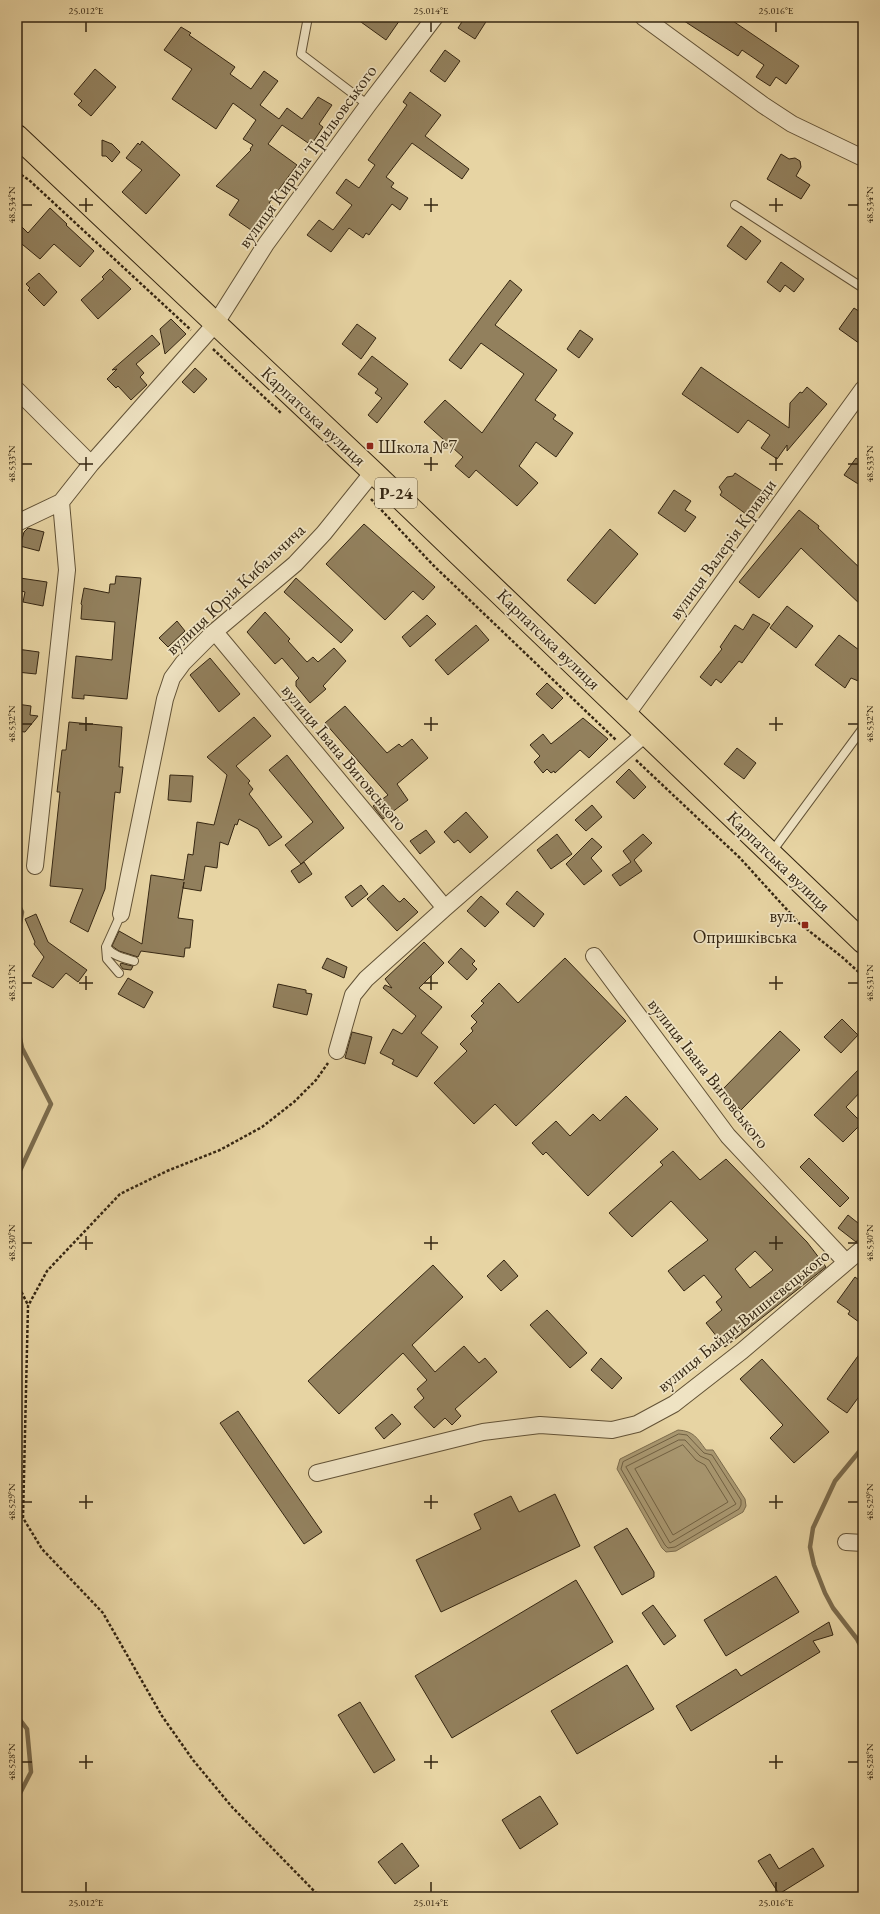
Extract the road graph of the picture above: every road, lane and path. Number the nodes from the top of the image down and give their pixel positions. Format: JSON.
{"nodes":[{"id":1,"x":308,"y":17,"type":"edge"},
{"id":2,"x":435,"y":17,"type":"edge"},
{"id":3,"x":643,"y":17,"type":"edge"},
{"id":4,"x":368,"y":105,"type":"junction"},
{"id":5,"x":17,"y":136,"type":"edge"},
{"id":6,"x":863,"y":158,"type":"edge"},
{"id":7,"x":17,"y":172,"type":"edge"},
{"id":8,"x":735,"y":206,"type":"dead end"},
{"id":9,"x":863,"y":288,"type":"edge"},
{"id":10,"x":209,"y":331,"type":"junction"},
{"id":11,"x":863,"y":389,"type":"edge"},
{"id":12,"x":17,"y":390,"type":"edge"},
{"id":13,"x":287,"y":419,"type":"dead end"},
{"id":14,"x":91,"y":464,"type":"junction"},
{"id":15,"x":367,"y":480,"type":"junction"},
{"id":16,"x":61,"y":502,"type":"junction"},
{"id":17,"x":17,"y":523,"type":"edge"},
{"id":18,"x":215,"y":632,"type":"junction"},
{"id":19,"x":627,"y":714,"type":"junction"},
{"id":20,"x":863,"y":728,"type":"edge"},
{"id":21,"x":646,"y":733,"type":"junction"},
{"id":22,"x":626,"y":750,"type":"junction"},
{"id":23,"x":771,"y":853,"type":"junction"},
{"id":24,"x":35,"y":866,"type":"dead end"},
{"id":25,"x":445,"y":908,"type":"junction"},
{"id":26,"x":121,"y":914,"type":"joint"},
{"id":27,"x":863,"y":942,"type":"edge"},
{"id":28,"x":106,"y":947,"type":"junction"},
{"id":29,"x":594,"y":956,"type":"dead end"},
{"id":30,"x":134,"y":961,"type":"dead end"},
{"id":31,"x":119,"y":973,"type":"dead end"},
{"id":32,"x":863,"y":976,"type":"edge"},
{"id":33,"x":337,"y":1052,"type":"joint"},
{"id":34,"x":863,"y":1248,"type":"edge"},
{"id":35,"x":846,"y":1262,"type":"junction"},
{"id":36,"x":17,"y":1283,"type":"edge"},
{"id":37,"x":28,"y":1306,"type":"junction"},
{"id":38,"x":317,"y":1473,"type":"dead end"},
{"id":39,"x":17,"y":1513,"type":"edge"},
{"id":40,"x":23,"y":1518,"type":"junction"},
{"id":41,"x":846,"y":1542,"type":"dead end"},
{"id":42,"x":863,"y":1543,"type":"edge"},
{"id":43,"x":320,"y":1897,"type":"edge"}],
"edges":[{"from":1,"to":4,"type":"lane"},
{"from":2,"to":4,"type":"street","name":"вулиця Кирила Трильовського"},
{"from":3,"to":6,"type":"street"},
{"from":4,"to":10,"type":"street","name":"вулиця Кирила Трильовського"},
{"from":5,"to":10,"type":"main road","name":"Карпатська вулиця","number":"Р-24"},
{"from":7,"to":10,"type":"path"},
{"from":8,"to":9,"type":"lane"},
{"from":10,"to":13,"type":"path"},
{"from":10,"to":14,"type":"street","name":"вулиця Кирила Трильовського"},
{"from":10,"to":15,"type":"main road","name":"Карпатська вулиця","number":"Р-24"},
{"from":11,"to":19,"type":"street","name":"вулиця Валерія Кривди"},
{"from":12,"to":14,"type":"street"},
{"from":14,"to":16,"type":"street","name":"вулиця Кирила Трильовського"},
{"from":15,"to":18,"type":"street","name":"вулиця Юрія Кибальчича"},
{"from":15,"to":19,"type":"main road","name":"Карпатська вулиця","number":"Р-24"},
{"from":15,"to":22,"type":"path"},
{"from":16,"to":17,"type":"street"},
{"from":16,"to":24,"type":"street"},
{"from":18,"to":25,"type":"street","name":"вулиця Івана Виговського"},
{"from":18,"to":26,"type":"street","name":"вулиця Юрія Кибальчича"},
{"from":19,"to":21,"type":"main road","name":"Карпатська вулиця","number":"Р-24"},
{"from":20,"to":23,"type":"lane"},
{"from":21,"to":22,"type":"street"},
{"from":21,"to":23,"type":"main road","name":"Карпатська вулиця","number":"Р-24"},
{"from":22,"to":25,"type":"street"},
{"from":22,"to":32,"type":"path"},
{"from":23,"to":27,"type":"main road","name":"Карпатська вулиця","number":"Р-24"},
{"from":25,"to":33,"type":"street"},
{"from":26,"to":28,"type":"lane"},
{"from":28,"to":30,"type":"lane"},
{"from":28,"to":31,"type":"lane"},
{"from":29,"to":35,"type":"street","name":"вулиця Івана Виговського"},
{"from":33,"to":37,"type":"path"},
{"from":34,"to":35,"type":"street","name":"вулиця Байди-Вишневецького"},
{"from":35,"to":38,"type":"street","name":"вулиця Байди-Вишневецького"},
{"from":36,"to":37,"type":"path"},
{"from":37,"to":40,"type":"path"},
{"from":39,"to":40,"type":"path"},
{"from":40,"to":43,"type":"path"},
{"from":41,"to":42,"type":"street"}]}
